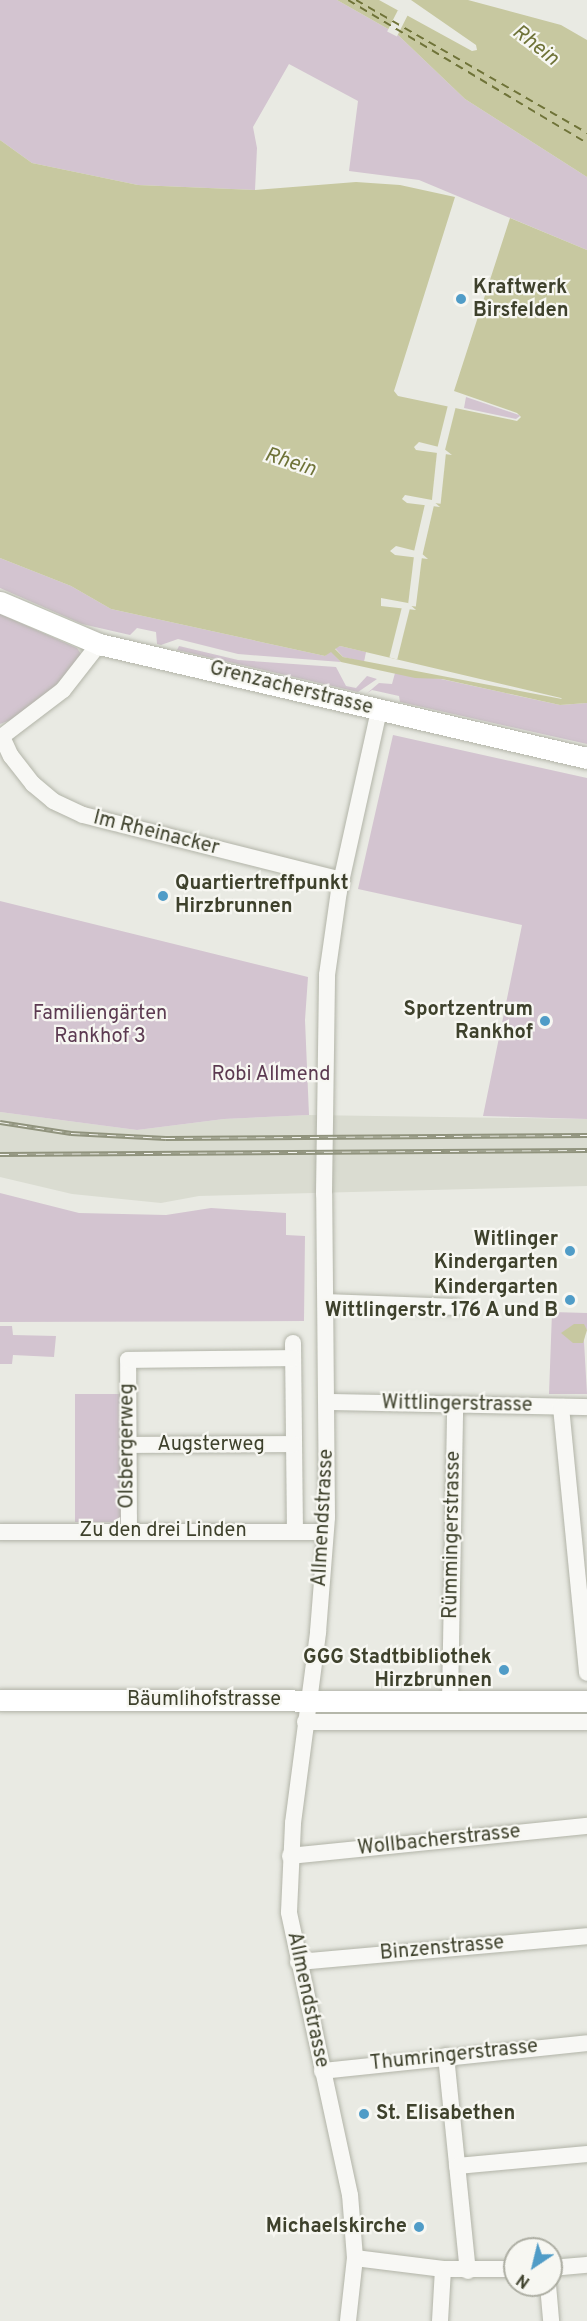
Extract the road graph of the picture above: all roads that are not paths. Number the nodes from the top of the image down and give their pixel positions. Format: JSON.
{"nodes":[{"id":1,"x":0,"y":602,"type":"edge"},
{"id":2,"x":99,"y":644,"type":"junction"},
{"id":3,"x":379,"y":711,"type":"junction"},
{"id":4,"x":1,"y":737,"type":"edge"},
{"id":5,"x":587,"y":758,"type":"edge"},
{"id":6,"x":342,"y":880,"type":"junction"},
{"id":7,"x":326,"y":1302,"type":"junction"},
{"id":8,"x":456,"y":1307,"type":"dead end"},
{"id":9,"x":128,"y":1360,"type":"joint"},
{"id":10,"x":327,"y":1402,"type":"junction"},
{"id":11,"x":455,"y":1405,"type":"junction"},
{"id":12,"x":561,"y":1407,"type":"junction"},
{"id":13,"x":587,"y":1407,"type":"edge"},
{"id":14,"x":294,"y":1444,"type":"junction"},
{"id":15,"x":128,"y":1445,"type":"junction"},
{"id":16,"x":295,"y":1530,"type":"junction"},
{"id":17,"x":0,"y":1532,"type":"edge"},
{"id":18,"x":129,"y":1532,"type":"junction"},
{"id":19,"x":325,"y":1532,"type":"junction"},
{"id":20,"x":587,"y":1673,"type":"edge"},
{"id":21,"x":309,"y":1699,"type":"junction"},
{"id":22,"x":0,"y":1700,"type":"edge"},
{"id":23,"x":587,"y":1701,"type":"edge"},
{"id":24,"x":450,"y":1702,"type":"junction"},
{"id":25,"x":305,"y":1722,"type":"junction"},
{"id":26,"x":587,"y":1722,"type":"edge"},
{"id":27,"x":587,"y":1826,"type":"edge"},
{"id":28,"x":290,"y":1856,"type":"junction"},
{"id":29,"x":587,"y":1936,"type":"edge"},
{"id":30,"x":298,"y":1962,"type":"junction"},
{"id":31,"x":587,"y":2043,"type":"edge"},
{"id":32,"x":446,"y":2056,"type":"junction"},
{"id":33,"x":321,"y":2071,"type":"junction"},
{"id":34,"x":587,"y":2154,"type":"edge"},
{"id":35,"x":457,"y":2166,"type":"junction"},
{"id":36,"x":355,"y":2258,"type":"junction"},
{"id":37,"x":587,"y":2265,"type":"edge"},
{"id":38,"x":563,"y":2267,"type":"edge"},
{"id":39,"x":443,"y":2269,"type":"junction"},
{"id":40,"x":503,"y":2270,"type":"edge"},
{"id":41,"x":468,"y":2271,"type":"junction"},
{"id":42,"x":549,"y":2297,"type":"edge"},
{"id":43,"x":348,"y":2321,"type":"edge"},
{"id":44,"x":440,"y":2321,"type":"edge"},
{"id":45,"x":551,"y":2321,"type":"edge"}],
"edges":[{"from":1,"to":2,"type":"main road","name":"Grenzacherstrasse"},
{"from":2,"to":3,"type":"main road","name":"Grenzacherstrasse"},
{"from":2,"to":4,"type":"street"},
{"from":3,"to":5,"type":"main road","name":"Grenzacherstrasse"},
{"from":3,"to":6,"type":"street","name":"Allmendstrasse"},
{"from":4,"to":6,"type":"street","name":"Im Rheinacker"},
{"from":6,"to":7,"type":"street","name":"Allmendstrasse"},
{"from":7,"to":8,"type":"street"},
{"from":7,"to":10,"type":"street","name":"Allmendstrasse"},
{"from":9,"to":14,"type":"street","name":"Allmendstrasse"},
{"from":9,"to":15,"type":"street","name":"Olsbergerweg"},
{"from":10,"to":11,"type":"street","name":"Wittlingerstrasse"},
{"from":10,"to":19,"type":"street","name":"Allmendstrasse"},
{"from":11,"to":12,"type":"street","name":"Wittlingerstrasse"},
{"from":11,"to":24,"type":"street","name":"Rümmingerstrasse"},
{"from":12,"to":13,"type":"street","name":"Wittlingerstrasse"},
{"from":12,"to":20,"type":"street"},
{"from":14,"to":15,"type":"street","name":"Augsterweg"},
{"from":14,"to":16,"type":"street","name":"Allmendstrasse"},
{"from":15,"to":18,"type":"street","name":"Olsbergerweg"},
{"from":16,"to":18,"type":"street","name":"Zu den drei Linden"},
{"from":16,"to":19,"type":"street","name":"Zu den drei Linden"},
{"from":17,"to":18,"type":"street","name":"Zu den drei Linden"},
{"from":19,"to":21,"type":"street","name":"Allmendstrasse"},
{"from":21,"to":22,"type":"main road","name":"Bäumlihofstrasse"},
{"from":21,"to":24,"type":"main road","name":"Bäumlihofstrasse"},
{"from":21,"to":25,"type":"street","name":"Allmendstrasse"},
{"from":23,"to":24,"type":"main road","name":"Bäumlihofstrasse"},
{"from":25,"to":26,"type":"street","name":"Bäumlihofstrasse"},
{"from":25,"to":28,"type":"street","name":"Allmendstrasse"},
{"from":27,"to":28,"type":"street","name":"Wollbacherstrasse"},
{"from":28,"to":30,"type":"street","name":"Allmendstrasse"},
{"from":29,"to":30,"type":"street","name":"Binzenstrasse"},
{"from":30,"to":33,"type":"street","name":"Allmendstrasse"},
{"from":31,"to":32,"type":"street","name":"Thumringerstrasse"},
{"from":32,"to":33,"type":"street","name":"Thumringerstrasse"},
{"from":32,"to":35,"type":"street"},
{"from":33,"to":36,"type":"street","name":"Allmendstrasse"},
{"from":34,"to":35,"type":"street"},
{"from":35,"to":41,"type":"street"},
{"from":36,"to":39,"type":"street"},
{"from":36,"to":43,"type":"street","name":"Allmendstrasse"},
{"from":37,"to":38,"type":"street"},
{"from":39,"to":41,"type":"street"},
{"from":39,"to":44,"type":"street"},
{"from":40,"to":41,"type":"street"},
{"from":42,"to":45,"type":"street"}]}
